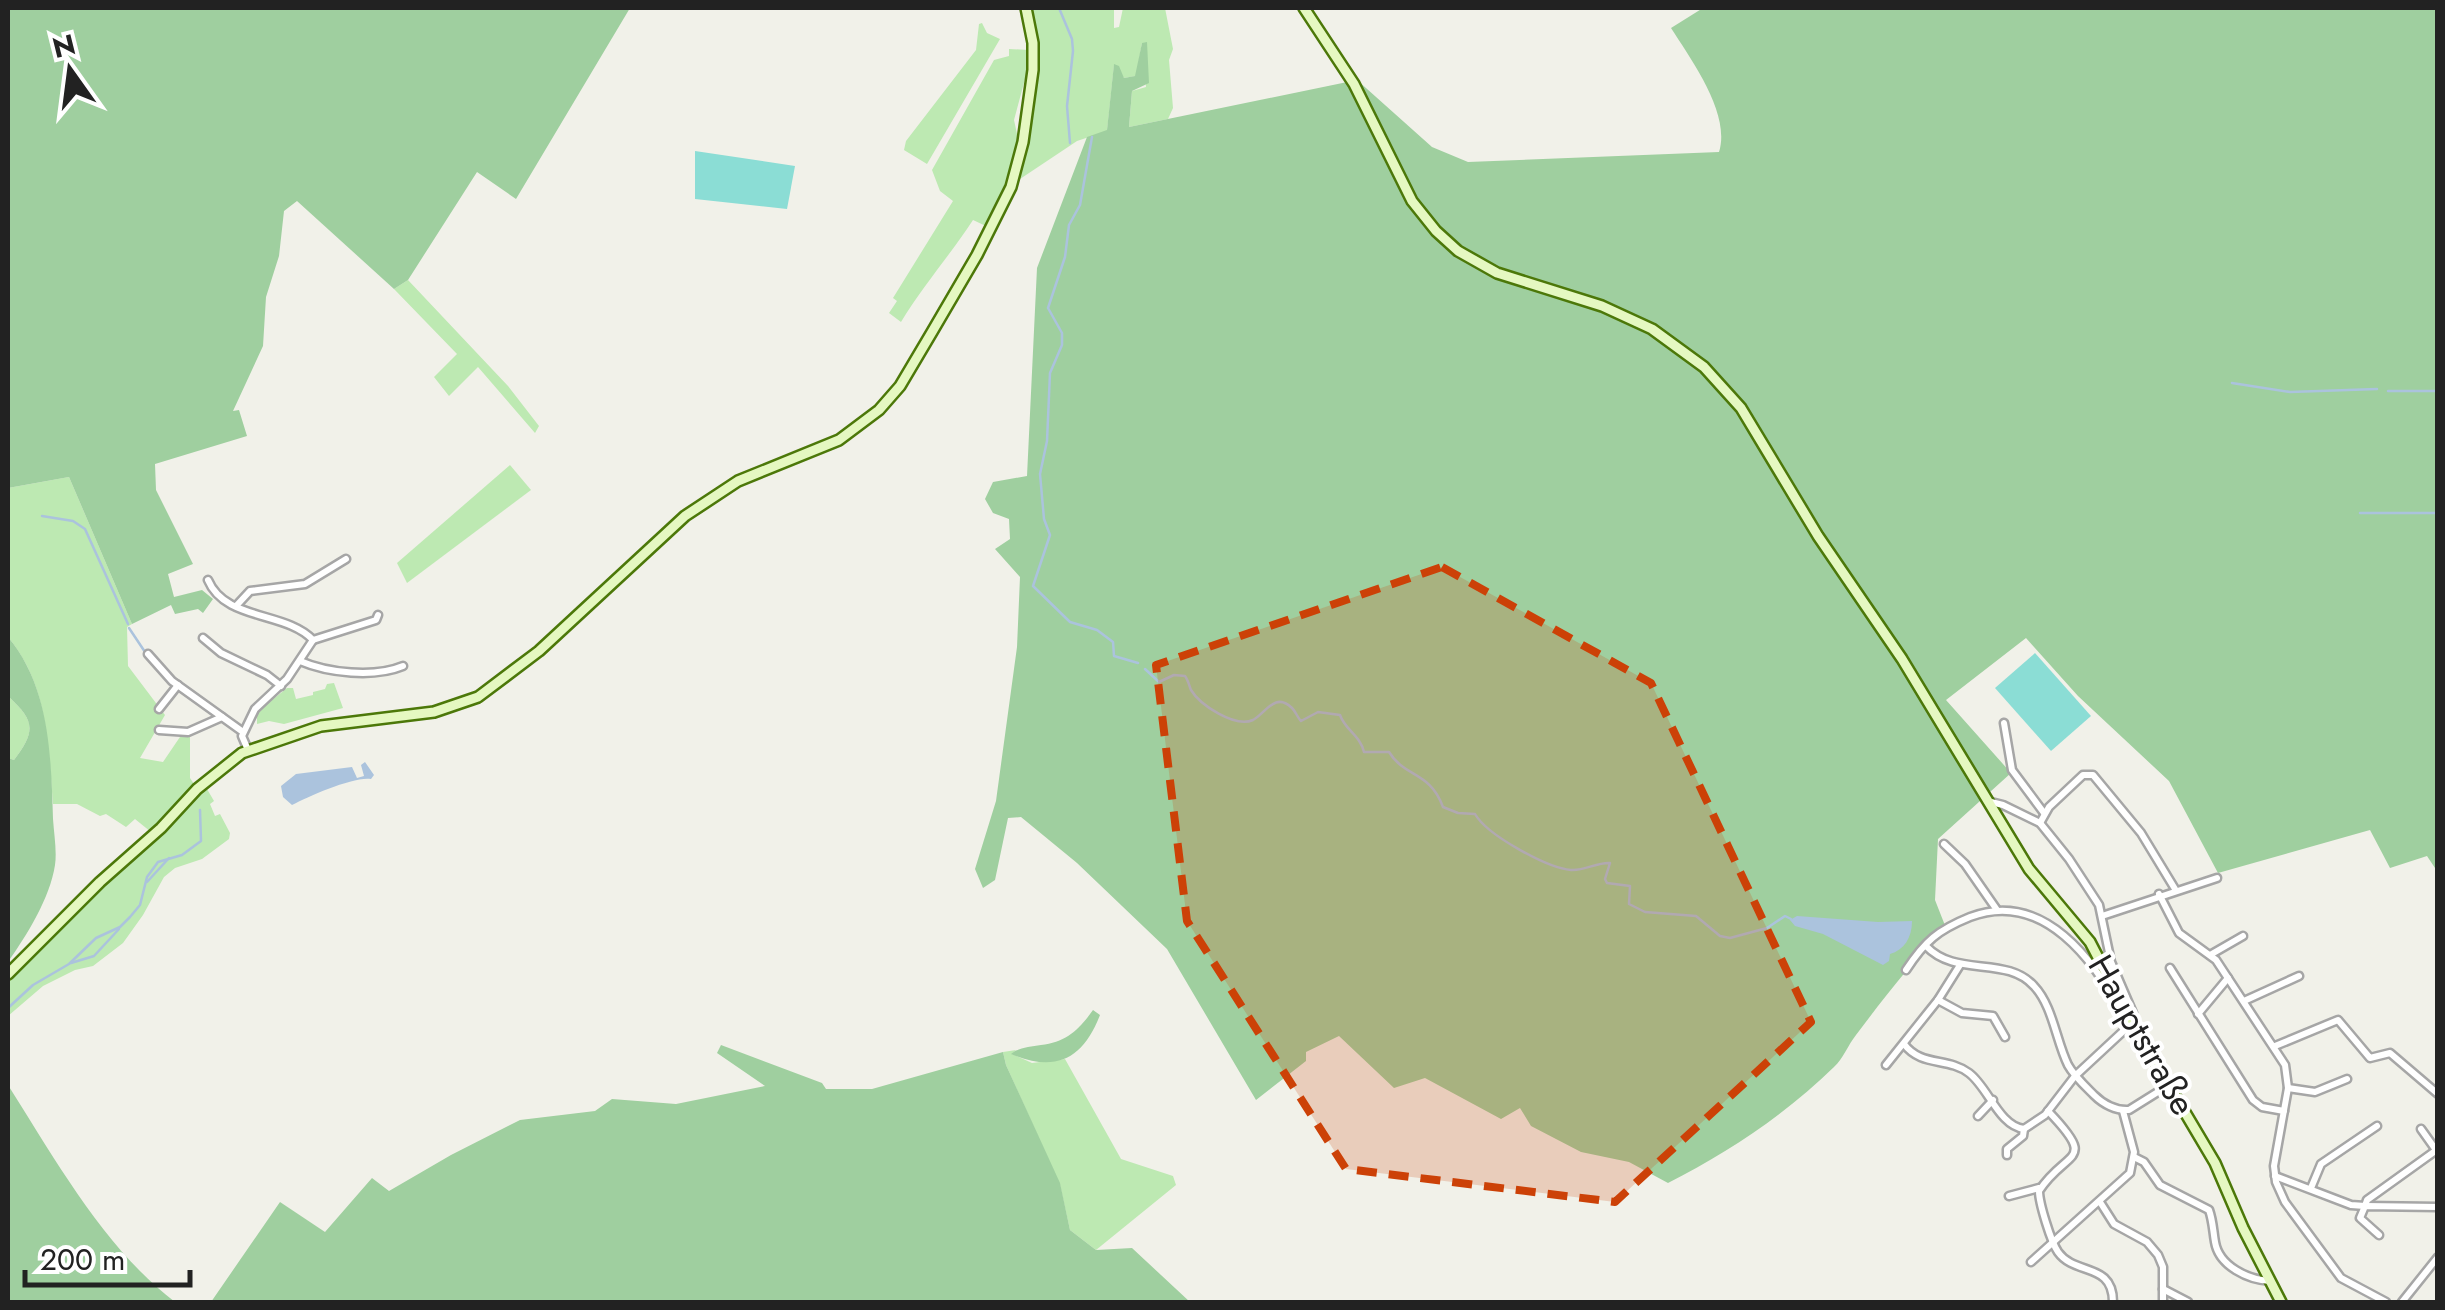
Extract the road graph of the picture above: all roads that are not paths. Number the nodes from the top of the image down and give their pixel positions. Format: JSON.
{"nodes":[{"id":1,"x":1026,"y":8,"type":"edge"},
{"id":2,"x":1304,"y":8,"type":"edge"},
{"id":3,"x":346,"y":559,"type":"dead end"},
{"id":4,"x":208,"y":580,"type":"dead end"},
{"id":5,"x":237,"y":606,"type":"junction"},
{"id":6,"x":378,"y":615,"type":"dead end"},
{"id":7,"x":203,"y":638,"type":"dead end"},
{"id":8,"x":313,"y":640,"type":"junction"},
{"id":9,"x":148,"y":654,"type":"dead end"},
{"id":10,"x":300,"y":662,"type":"junction"},
{"id":11,"x":403,"y":666,"type":"dead end"},
{"id":12,"x":178,"y":685,"type":"junction"},
{"id":13,"x":281,"y":686,"type":"junction"},
{"id":14,"x":159,"y":709,"type":"dead end"},
{"id":15,"x":222,"y":717,"type":"junction"},
{"id":16,"x":2004,"y":723,"type":"dead end"},
{"id":17,"x":159,"y":730,"type":"dead end"},
{"id":18,"x":243,"y":732,"type":"junction"},
{"id":19,"x":248,"y":750,"type":"junction"},
{"id":20,"x":1987,"y":801,"type":"junction"},
{"id":21,"x":2044,"y":812,"type":"junction"},
{"id":22,"x":2040,"y":822,"type":"junction"},
{"id":23,"x":1944,"y":844,"type":"dead end"},
{"id":24,"x":2217,"y":878,"type":"dead end"},
{"id":25,"x":2174,"y":890,"type":"junction"},
{"id":26,"x":2159,"y":894,"type":"junction"},
{"id":27,"x":1997,"y":910,"type":"junction"},
{"id":28,"x":2102,"y":916,"type":"junction"},
{"id":29,"x":2243,"y":936,"type":"dead end"},
{"id":30,"x":1926,"y":946,"type":"junction"},
{"id":31,"x":2210,"y":954,"type":"junction"},
{"id":32,"x":1960,"y":965,"type":"junction"},
{"id":33,"x":2170,"y":968,"type":"dead end"},
{"id":34,"x":1906,"y":970,"type":"dead end"},
{"id":35,"x":8,"y":974,"type":"edge"},
{"id":36,"x":2299,"y":976,"type":"dead end"},
{"id":37,"x":2228,"y":978,"type":"junction"},
{"id":38,"x":1938,"y":1000,"type":"junction"},
{"id":39,"x":2244,"y":1000,"type":"junction"},
{"id":40,"x":2198,"y":1014,"type":"junction"},
{"id":41,"x":2132,"y":1023,"type":"junction"},
{"id":42,"x":2005,"y":1037,"type":"dead end"},
{"id":43,"x":1904,"y":1044,"type":"junction"},
{"id":44,"x":2274,"y":1046,"type":"junction"},
{"id":45,"x":1886,"y":1065,"type":"dead end"},
{"id":46,"x":2076,"y":1076,"type":"junction"},
{"id":47,"x":2347,"y":1078,"type":"dead end"},
{"id":48,"x":2170,"y":1085,"type":"junction"},
{"id":49,"x":2288,"y":1088,"type":"junction"},
{"id":50,"x":2438,"y":1094,"type":"edge"},
{"id":51,"x":1993,"y":1100,"type":"junction"},
{"id":52,"x":2048,"y":1111,"type":"junction"},
{"id":53,"x":2122,"y":1111,"type":"junction"},
{"id":54,"x":2284,"y":1111,"type":"junction"},
{"id":55,"x":1978,"y":1116,"type":"dead end"},
{"id":56,"x":2378,"y":1126,"type":"dead end"},
{"id":57,"x":2024,"y":1129,"type":"junction"},
{"id":58,"x":2422,"y":1129,"type":"dead end"},
{"id":59,"x":2437,"y":1150,"type":"edge"},
{"id":60,"x":2007,"y":1154,"type":"dead end"},
{"id":61,"x":2134,"y":1158,"type":"junction"},
{"id":62,"x":2275,"y":1176,"type":"junction"},
{"id":63,"x":2040,"y":1188,"type":"junction"},
{"id":64,"x":2311,"y":1188,"type":"junction"},
{"id":65,"x":2008,"y":1196,"type":"dead end"},
{"id":66,"x":2100,"y":1202,"type":"junction"},
{"id":67,"x":2365,"y":1206,"type":"junction"},
{"id":68,"x":2438,"y":1206,"type":"edge"},
{"id":69,"x":2379,"y":1235,"type":"dead end"},
{"id":70,"x":2054,"y":1242,"type":"junction"},
{"id":71,"x":2438,"y":1257,"type":"edge"},
{"id":72,"x":2031,"y":1262,"type":"dead end"},
{"id":73,"x":2270,"y":1281,"type":"junction"},
{"id":74,"x":2163,"y":1289,"type":"junction"},
{"id":75,"x":2113,"y":1302,"type":"edge"},
{"id":76,"x":2163,"y":1302,"type":"edge"},
{"id":77,"x":2188,"y":1302,"type":"edge"},
{"id":78,"x":2281,"y":1302,"type":"edge"},
{"id":79,"x":2386,"y":1302,"type":"edge"},
{"id":80,"x":2402,"y":1302,"type":"edge"}],
"edges":[{"from":1,"to":19,"type":"main road"},
{"from":2,"to":20,"type":"main road","name":"Hauptstraße"},
{"from":3,"to":5,"type":"street"},
{"from":4,"to":5,"type":"street"},
{"from":5,"to":8,"type":"street"},
{"from":6,"to":8,"type":"street"},
{"from":7,"to":13,"type":"street"},
{"from":8,"to":10,"type":"street"},
{"from":9,"to":12,"type":"street"},
{"from":10,"to":11,"type":"street"},
{"from":10,"to":13,"type":"street"},
{"from":12,"to":14,"type":"street"},
{"from":12,"to":15,"type":"street"},
{"from":13,"to":18,"type":"street"},
{"from":15,"to":17,"type":"street"},
{"from":15,"to":18,"type":"street"},
{"from":16,"to":21,"type":"street"},
{"from":18,"to":19,"type":"street"},
{"from":19,"to":35,"type":"main road"},
{"from":20,"to":22,"type":"street"},
{"from":20,"to":41,"type":"main road","name":"Hauptstraße"},
{"from":21,"to":22,"type":"street"},
{"from":21,"to":25,"type":"street"},
{"from":22,"to":28,"type":"street"},
{"from":23,"to":27,"type":"street"},
{"from":24,"to":25,"type":"street"},
{"from":25,"to":26,"type":"street"},
{"from":26,"to":28,"type":"street"},
{"from":26,"to":31,"type":"street"},
{"from":27,"to":30,"type":"street"},
{"from":27,"to":41,"type":"street"},
{"from":28,"to":41,"type":"street"},
{"from":29,"to":31,"type":"street"},
{"from":30,"to":32,"type":"street"},
{"from":30,"to":34,"type":"street"},
{"from":31,"to":37,"type":"street"},
{"from":32,"to":38,"type":"street"},
{"from":32,"to":46,"type":"street"},
{"from":33,"to":40,"type":"street"},
{"from":36,"to":39,"type":"street"},
{"from":37,"to":39,"type":"street"},
{"from":37,"to":40,"type":"street"},
{"from":38,"to":42,"type":"street"},
{"from":38,"to":43,"type":"street"},
{"from":39,"to":44,"type":"street"},
{"from":40,"to":54,"type":"street"},
{"from":41,"to":46,"type":"street"},
{"from":41,"to":48,"type":"main road","name":"Hauptstraße"},
{"from":43,"to":45,"type":"street"},
{"from":43,"to":51,"type":"street"},
{"from":44,"to":49,"type":"street"},
{"from":44,"to":50,"type":"street"},
{"from":46,"to":52,"type":"street"},
{"from":46,"to":53,"type":"street"},
{"from":47,"to":49,"type":"street"},
{"from":48,"to":53,"type":"street"},
{"from":48,"to":73,"type":"main road","name":"Hauptstraße"},
{"from":49,"to":54,"type":"street"},
{"from":51,"to":55,"type":"street"},
{"from":51,"to":57,"type":"street"},
{"from":52,"to":57,"type":"street"},
{"from":52,"to":63,"type":"street"},
{"from":53,"to":61,"type":"street"},
{"from":54,"to":62,"type":"street"},
{"from":56,"to":64,"type":"street"},
{"from":57,"to":60,"type":"street"},
{"from":58,"to":59,"type":"street"},
{"from":59,"to":67,"type":"street"},
{"from":61,"to":66,"type":"street"},
{"from":61,"to":73,"type":"street"},
{"from":62,"to":64,"type":"street"},
{"from":62,"to":79,"type":"street"},
{"from":63,"to":65,"type":"street"},
{"from":63,"to":70,"type":"street"},
{"from":64,"to":67,"type":"street"},
{"from":66,"to":70,"type":"street"},
{"from":66,"to":74,"type":"street"},
{"from":67,"to":68,"type":"street"},
{"from":67,"to":69,"type":"street"},
{"from":70,"to":72,"type":"street"},
{"from":70,"to":75,"type":"street"},
{"from":71,"to":80,"type":"street"},
{"from":73,"to":78,"type":"main road","name":"Hauptstraße"},
{"from":74,"to":76,"type":"street"},
{"from":74,"to":77,"type":"street"}]}
